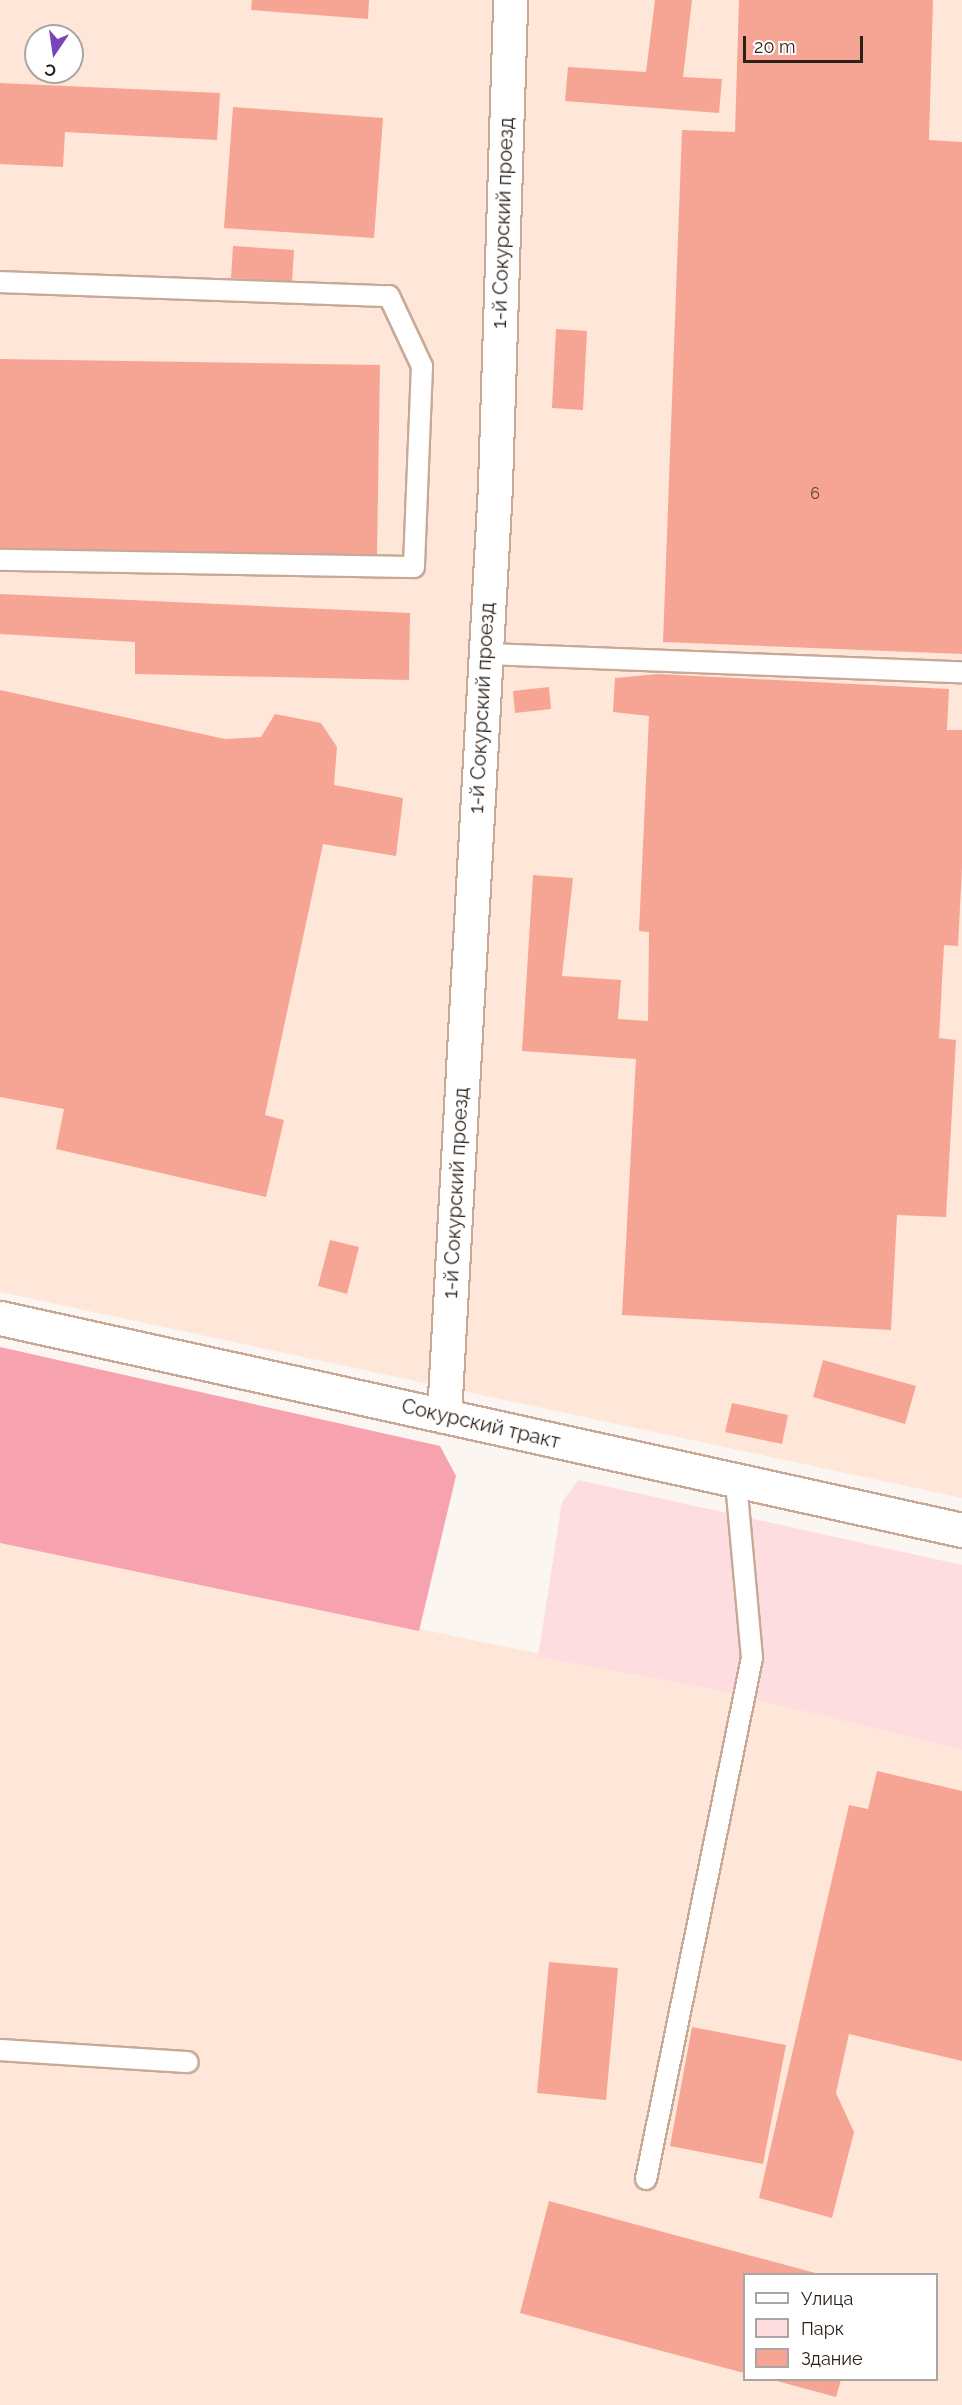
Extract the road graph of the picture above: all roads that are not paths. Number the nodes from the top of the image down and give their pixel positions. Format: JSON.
{"nodes":[{"id":1,"x":510,"y":0,"type":"edge"},
{"id":2,"x":0,"y":282,"type":"edge"},
{"id":3,"x":0,"y":560,"type":"edge"},
{"id":4,"x":485,"y":654,"type":"junction"},
{"id":5,"x":962,"y":672,"type":"edge"},
{"id":6,"x":0,"y":1318,"type":"edge"},
{"id":7,"x":444,"y":1416,"type":"junction"},
{"id":8,"x":736,"y":1482,"type":"junction"},
{"id":9,"x":962,"y":1530,"type":"edge"},
{"id":10,"x":0,"y":2050,"type":"edge"},
{"id":11,"x":188,"y":2062,"type":"dead end"},
{"id":12,"x":646,"y":2179,"type":"dead end"}],
"edges":[{"from":1,"to":4,"type":"street","name":"1-й Сокурский проезд"},
{"from":2,"to":3,"type":"lane"},
{"from":4,"to":5,"type":"lane"},
{"from":4,"to":7,"type":"street","name":"1-й Сокурский проезд"},
{"from":6,"to":7,"type":"street","name":"Сокурский тракт"},
{"from":7,"to":8,"type":"street","name":"Сокурский тракт"},
{"from":8,"to":9,"type":"street","name":"Сокурский тракт"},
{"from":8,"to":12,"type":"lane"},
{"from":10,"to":11,"type":"lane"}]}
